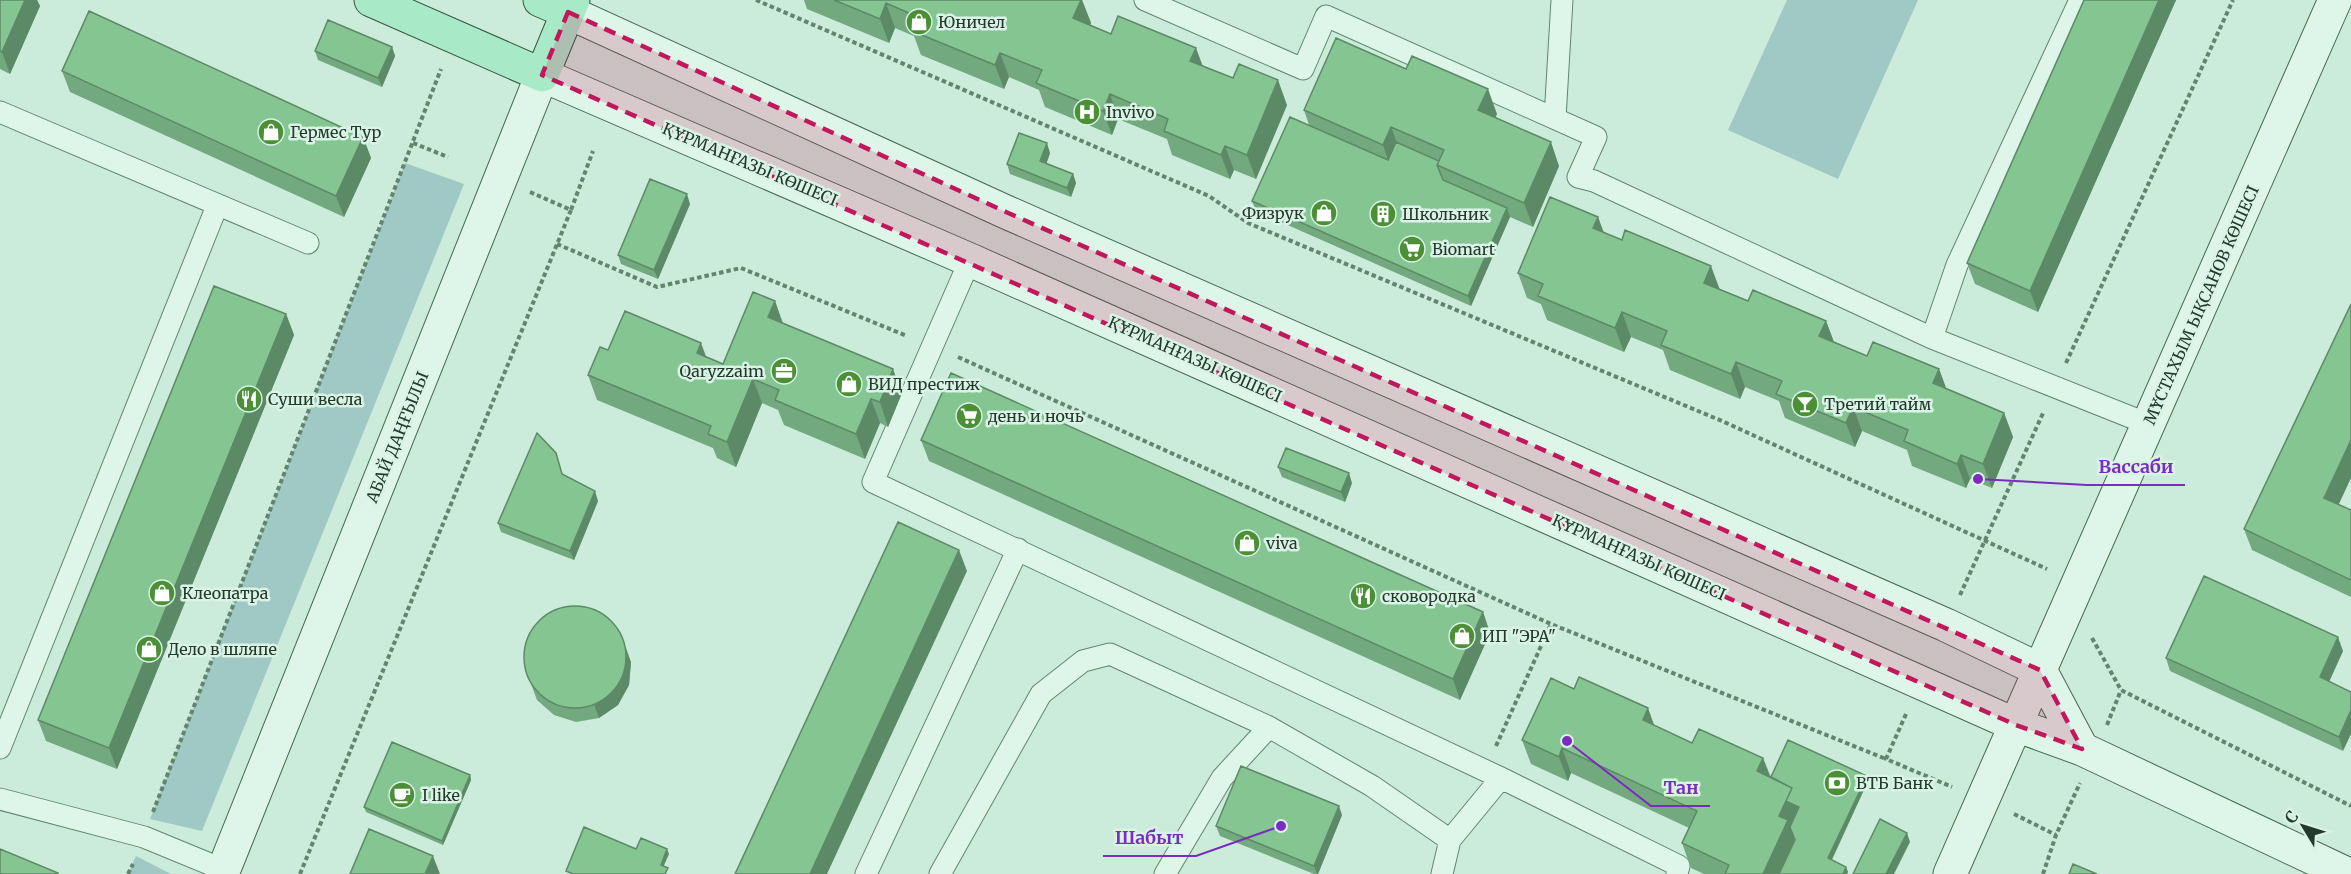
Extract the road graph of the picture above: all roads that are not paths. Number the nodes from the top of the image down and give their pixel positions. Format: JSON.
{"nodes":[{"id":1,"x":371,"y":0,"type":"edge"},
{"id":2,"x":1145,"y":0,"type":"edge"},
{"id":3,"x":1562,"y":0,"type":"edge"},
{"id":4,"x":2080,"y":0,"type":"edge"},
{"id":5,"x":2335,"y":0,"type":"edge"},
{"id":6,"x":560,"y":4,"type":"edge"},
{"id":7,"x":542,"y":75,"type":"junction"},
{"id":8,"x":0,"y":112,"type":"edge"},
{"id":9,"x":1555,"y":118,"type":"junction"},
{"id":10,"x":217,"y":206,"type":"junction"},
{"id":11,"x":308,"y":243,"type":"dead end"},
{"id":12,"x":970,"y":260,"type":"junction"},
{"id":13,"x":1932,"y":339,"type":"junction"},
{"id":14,"x":2148,"y":424,"type":"junction"},
{"id":15,"x":1018,"y":549,"type":"junction"},
{"id":16,"x":2040,"y":670,"type":"junction"},
{"id":17,"x":2016,"y":725,"type":"junction"},
{"id":18,"x":1269,"y":727,"type":"junction"},
{"id":19,"x":0,"y":748,"type":"edge"},
{"id":20,"x":2082,"y":749,"type":"junction"},
{"id":21,"x":1493,"y":774,"type":"junction"},
{"id":22,"x":0,"y":799,"type":"edge"},
{"id":23,"x":1450,"y":840,"type":"junction"},
{"id":24,"x":223,"y":872,"type":"edge"},
{"id":25,"x":866,"y":874,"type":"edge"},
{"id":26,"x":940,"y":874,"type":"edge"},
{"id":27,"x":1165,"y":874,"type":"edge"},
{"id":28,"x":1442,"y":874,"type":"edge"},
{"id":29,"x":1677,"y":874,"type":"edge"},
{"id":30,"x":1950,"y":874,"type":"edge"},
{"id":31,"x":2348,"y":874,"type":"edge"}],
"edges":[{"from":1,"to":7,"type":"main road","name":"ҚҰРМАНҒАЗЫ КӨШЕСІ"},
{"from":2,"to":9,"type":"lane"},
{"from":3,"to":9,"type":"lane"},
{"from":4,"to":13,"type":"lane"},
{"from":5,"to":14,"type":"street","name":"МҰСТАХЫМ ЫҚСАНОВ КӨШЕСІ"},
{"from":6,"to":7,"type":"main road","name":"АБАЙ ДАҢҒЫЛЫ"},
{"from":6,"to":16,"type":"street"},
{"from":7,"to":12,"type":"street","name":"ҚҰРМАНҒАЗЫ КӨШЕСІ"},
{"from":7,"to":24,"type":"street","name":"АБАЙ ДАҢҒЫЛЫ"},
{"from":8,"to":10,"type":"lane"},
{"from":9,"to":13,"type":"lane"},
{"from":10,"to":11,"type":"lane"},
{"from":10,"to":19,"type":"lane"},
{"from":12,"to":15,"type":"lane"},
{"from":12,"to":17,"type":"street","name":"ҚҰРМАНҒАЗЫ КӨШЕСІ"},
{"from":13,"to":14,"type":"lane"},
{"from":14,"to":16,"type":"street","name":"МҰСТАХЫМ ЫҚСАНОВ КӨШЕСІ"},
{"from":15,"to":21,"type":"lane"},
{"from":15,"to":25,"type":"lane"},
{"from":16,"to":17,"type":"street","name":"МҰСТАХЫМ ЫҚСАНОВ КӨШЕСІ"},
{"from":16,"to":20,"type":"street"},
{"from":17,"to":20,"type":"street","name":"ҚҰРМАНҒАЗЫ КӨШЕСІ"},
{"from":17,"to":30,"type":"street","name":"МҰСТАХЫМ ЫҚСАНОВ КӨШЕСІ"},
{"from":18,"to":23,"type":"lane"},
{"from":18,"to":26,"type":"lane"},
{"from":18,"to":27,"type":"lane"},
{"from":20,"to":31,"type":"street","name":"ҚҰРМАНҒАЗЫ КӨШЕСІ"},
{"from":21,"to":23,"type":"lane"},
{"from":21,"to":29,"type":"lane"},
{"from":22,"to":24,"type":"lane"},
{"from":23,"to":28,"type":"lane"}]}
